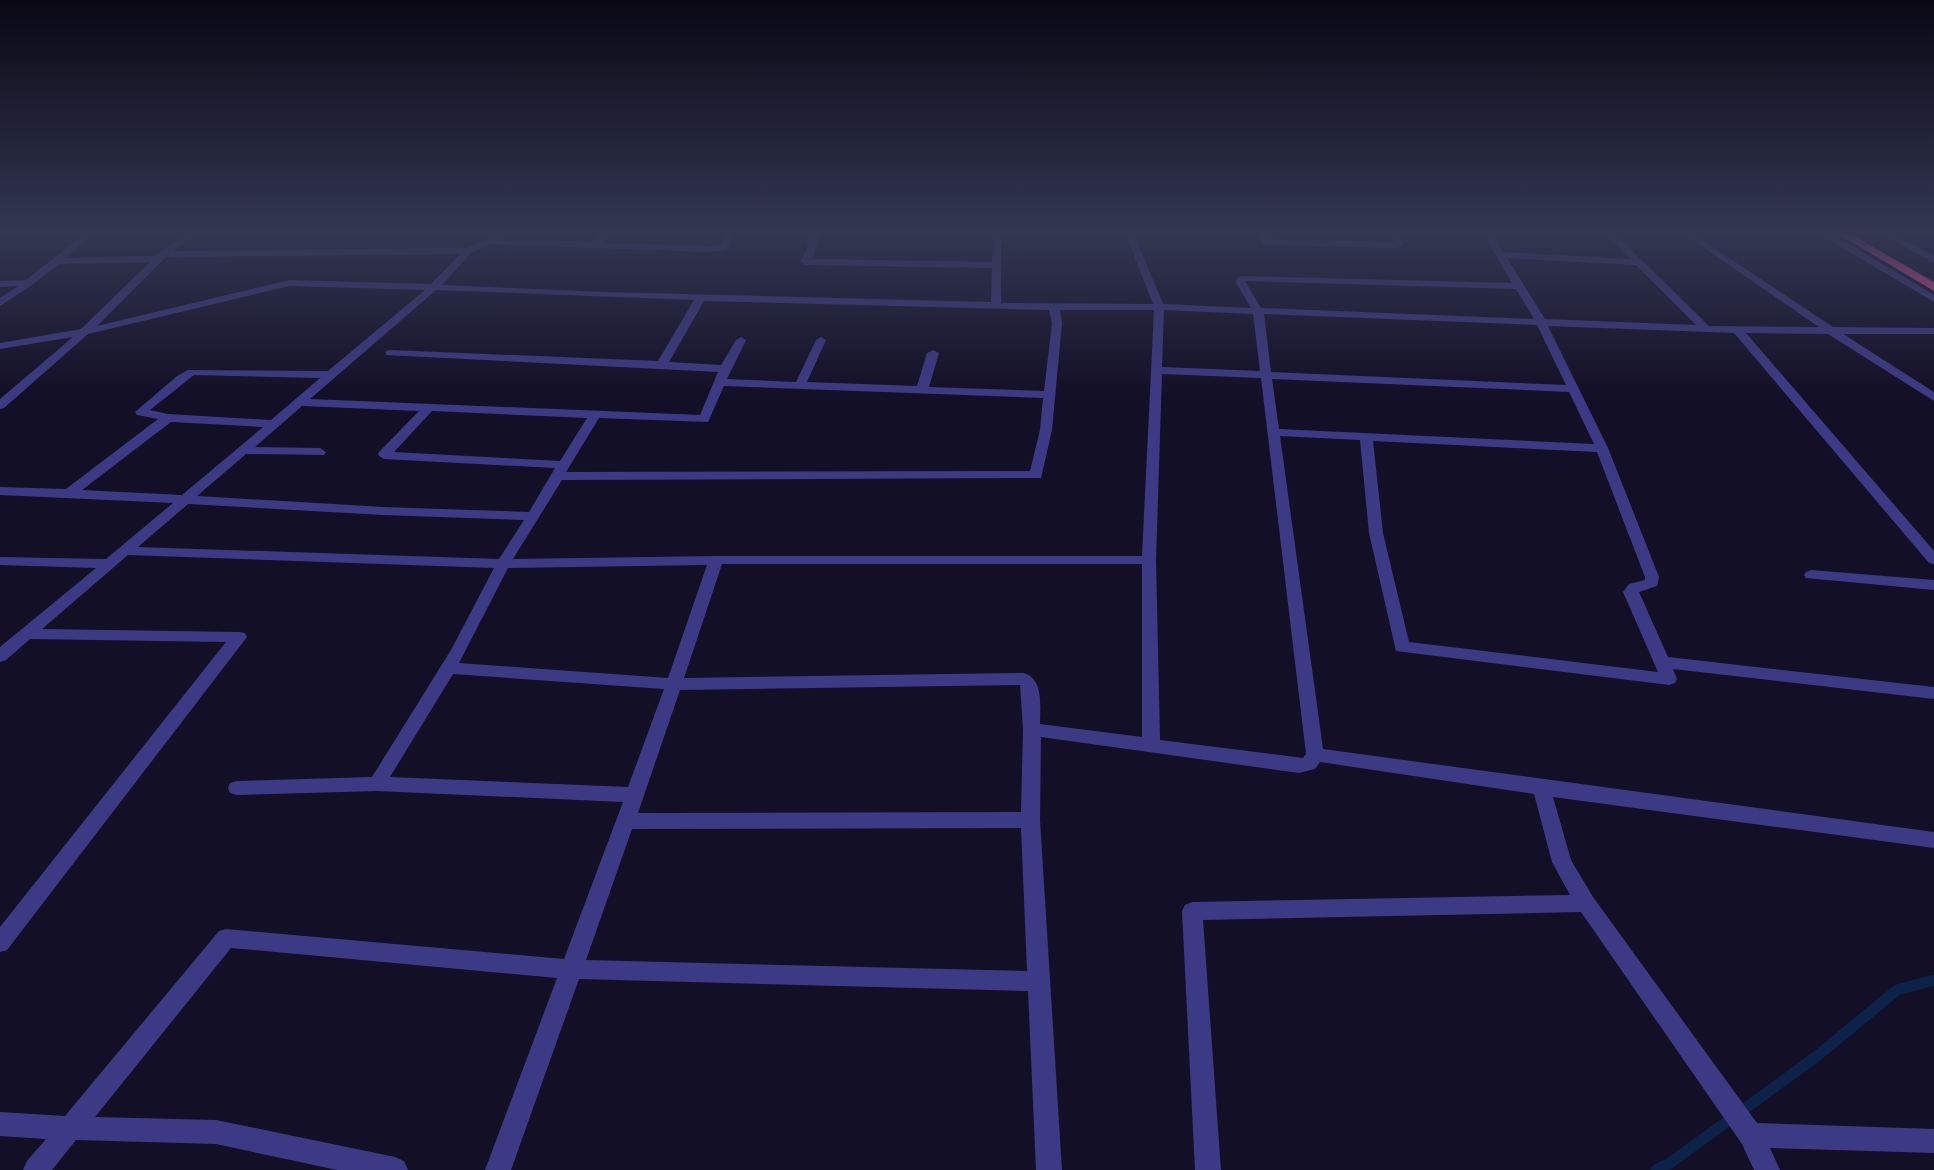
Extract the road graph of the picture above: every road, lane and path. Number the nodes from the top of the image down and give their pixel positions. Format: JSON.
{"nodes":[{"id":1,"x":24,"y":287,"type":"edge"},
{"id":2,"x":130,"y":287,"type":"edge"},
{"id":3,"x":274,"y":287,"type":"edge"},
{"id":4,"x":424,"y":287,"type":"edge"},
{"id":5,"x":434,"y":287,"type":"junction"},
{"id":6,"x":996,"y":287,"type":"edge"},
{"id":7,"x":1151,"y":287,"type":"edge"},
{"id":8,"x":1243,"y":287,"type":"edge"},
{"id":9,"x":1520,"y":287,"type":"edge"},
{"id":10,"x":1664,"y":287,"type":"edge"},
{"id":11,"x":1766,"y":287,"type":"edge"},
{"id":12,"x":1913,"y":287,"type":"edge"},
{"id":13,"x":701,"y":297,"type":"junction"},
{"id":14,"x":1934,"y":299,"type":"edge"},
{"id":15,"x":0,"y":303,"type":"edge"},
{"id":16,"x":996,"y":305,"type":"junction"},
{"id":17,"x":1054,"y":307,"type":"junction"},
{"id":18,"x":1159,"y":307,"type":"junction"},
{"id":19,"x":1258,"y":311,"type":"junction"},
{"id":20,"x":1541,"y":322,"type":"junction"},
{"id":21,"x":1706,"y":329,"type":"junction"},
{"id":22,"x":1737,"y":330,"type":"junction"},
{"id":23,"x":1830,"y":330,"type":"junction"},
{"id":24,"x":1934,"y":331,"type":"edge"},
{"id":25,"x":83,"y":332,"type":"junction"},
{"id":26,"x":741,"y":340,"type":"dead end"},
{"id":27,"x":821,"y":340,"type":"dead end"},
{"id":28,"x":0,"y":346,"type":"edge"},
{"id":29,"x":390,"y":353,"type":"dead end"},
{"id":30,"x":933,"y":353,"type":"dead end"},
{"id":31,"x":662,"y":365,"type":"junction"},
{"id":32,"x":725,"y":369,"type":"junction"},
{"id":33,"x":1156,"y":370,"type":"junction"},
{"id":34,"x":332,"y":375,"type":"junction"},
{"id":35,"x":1265,"y":376,"type":"junction"},
{"id":36,"x":720,"y":382,"type":"junction"},
{"id":37,"x":800,"y":385,"type":"junction"},
{"id":38,"x":922,"y":390,"type":"junction"},
{"id":39,"x":1574,"y":390,"type":"junction"},
{"id":40,"x":1050,"y":394,"type":"junction"},
{"id":41,"x":1934,"y":397,"type":"edge"},
{"id":42,"x":299,"y":402,"type":"junction"},
{"id":43,"x":0,"y":405,"type":"edge"},
{"id":44,"x":428,"y":408,"type":"junction"},
{"id":45,"x":595,"y":414,"type":"junction"},
{"id":46,"x":168,"y":418,"type":"junction"},
{"id":47,"x":273,"y":424,"type":"junction"},
{"id":48,"x":1273,"y":432,"type":"junction"},
{"id":49,"x":1366,"y":436,"type":"junction"},
{"id":50,"x":1602,"y":448,"type":"junction"},
{"id":51,"x":243,"y":450,"type":"junction"},
{"id":52,"x":320,"y":452,"type":"dead end"},
{"id":53,"x":561,"y":470,"type":"junction"},
{"id":54,"x":0,"y":491,"type":"edge"},
{"id":55,"x":69,"y":493,"type":"junction"},
{"id":56,"x":184,"y":500,"type":"junction"},
{"id":57,"x":533,"y":516,"type":"junction"},
{"id":58,"x":125,"y":551,"type":"junction"},
{"id":59,"x":717,"y":560,"type":"junction"},
{"id":60,"x":1149,"y":560,"type":"junction"},
{"id":61,"x":1934,"y":560,"type":"edge"},
{"id":62,"x":0,"y":561,"type":"edge"},
{"id":63,"x":109,"y":564,"type":"junction"},
{"id":64,"x":503,"y":564,"type":"junction"},
{"id":65,"x":1811,"y":575,"type":"dead end"},
{"id":66,"x":1934,"y":585,"type":"edge"},
{"id":67,"x":26,"y":634,"type":"junction"},
{"id":68,"x":0,"y":656,"type":"edge"},
{"id":69,"x":1662,"y":662,"type":"junction"},
{"id":70,"x":448,"y":668,"type":"junction"},
{"id":71,"x":673,"y":684,"type":"junction"},
{"id":72,"x":1934,"y":693,"type":"edge"},
{"id":73,"x":1032,"y":729,"type":"junction"},
{"id":74,"x":1151,"y":746,"type":"junction"},
{"id":75,"x":1316,"y":755,"type":"junction"},
{"id":76,"x":377,"y":784,"type":"junction"},
{"id":77,"x":237,"y":788,"type":"dead end"},
{"id":78,"x":1542,"y":788,"type":"junction"},
{"id":79,"x":634,"y":795,"type":"junction"},
{"id":80,"x":1030,"y":820,"type":"junction"},
{"id":81,"x":625,"y":821,"type":"junction"},
{"id":82,"x":1934,"y":840,"type":"edge"},
{"id":83,"x":1586,"y":903,"type":"junction"},
{"id":84,"x":0,"y":943,"type":"edge"},
{"id":85,"x":571,"y":969,"type":"junction"},
{"id":86,"x":1038,"y":981,"type":"junction"},
{"id":87,"x":0,"y":1124,"type":"edge"},
{"id":88,"x":69,"y":1128,"type":"junction"},
{"id":89,"x":1751,"y":1135,"type":"junction"},
{"id":90,"x":1934,"y":1141,"type":"edge"},
{"id":91,"x":36,"y":1170,"type":"edge"},
{"id":92,"x":395,"y":1170,"type":"edge"},
{"id":93,"x":498,"y":1170,"type":"edge"},
{"id":94,"x":1048,"y":1170,"type":"edge"},
{"id":95,"x":1208,"y":1170,"type":"edge"},
{"id":96,"x":1767,"y":1170,"type":"edge"}],
"edges":[{"from":1,"to":15,"type":"street"},
{"from":2,"to":25,"type":"street"},
{"from":3,"to":25,"type":"street"},
{"from":4,"to":5,"type":"street"},
{"from":5,"to":13,"type":"street"},
{"from":5,"to":34,"type":"street"},
{"from":6,"to":16,"type":"street"},
{"from":7,"to":18,"type":"street"},
{"from":8,"to":19,"type":"street"},
{"from":9,"to":20,"type":"street"},
{"from":10,"to":21,"type":"street"},
{"from":11,"to":23,"type":"street"},
{"from":12,"to":14,"type":"street"},
{"from":13,"to":16,"type":"street"},
{"from":13,"to":31,"type":"street"},
{"from":16,"to":17,"type":"street"},
{"from":17,"to":18,"type":"street"},
{"from":17,"to":40,"type":"street"},
{"from":18,"to":19,"type":"street"},
{"from":18,"to":33,"type":"street"},
{"from":19,"to":20,"type":"street"},
{"from":19,"to":35,"type":"street"},
{"from":20,"to":21,"type":"street"},
{"from":20,"to":39,"type":"street"},
{"from":21,"to":22,"type":"street"},
{"from":22,"to":23,"type":"street"},
{"from":22,"to":61,"type":"street"},
{"from":23,"to":24,"type":"street"},
{"from":23,"to":41,"type":"street"},
{"from":25,"to":28,"type":"street"},
{"from":25,"to":43,"type":"street"},
{"from":26,"to":32,"type":"street"},
{"from":27,"to":37,"type":"street"},
{"from":29,"to":31,"type":"street"},
{"from":30,"to":38,"type":"street"},
{"from":31,"to":32,"type":"street"},
{"from":32,"to":36,"type":"street"},
{"from":33,"to":35,"type":"street"},
{"from":33,"to":60,"type":"street"},
{"from":34,"to":42,"type":"street"},
{"from":34,"to":46,"type":"street"},
{"from":35,"to":39,"type":"street"},
{"from":35,"to":48,"type":"street"},
{"from":36,"to":37,"type":"street"},
{"from":36,"to":45,"type":"street"},
{"from":37,"to":38,"type":"street"},
{"from":38,"to":40,"type":"street"},
{"from":39,"to":50,"type":"street"},
{"from":40,"to":53,"type":"street"},
{"from":42,"to":44,"type":"street"},
{"from":42,"to":47,"type":"street"},
{"from":44,"to":45,"type":"street"},
{"from":44,"to":53,"type":"street"},
{"from":45,"to":53,"type":"street"},
{"from":46,"to":47,"type":"street"},
{"from":46,"to":55,"type":"street"},
{"from":47,"to":51,"type":"street"},
{"from":48,"to":49,"type":"street"},
{"from":48,"to":75,"type":"street"},
{"from":49,"to":50,"type":"street"},
{"from":49,"to":69,"type":"street"},
{"from":50,"to":69,"type":"street"},
{"from":51,"to":52,"type":"street"},
{"from":51,"to":56,"type":"street"},
{"from":53,"to":57,"type":"street"},
{"from":54,"to":55,"type":"street"},
{"from":55,"to":56,"type":"street"},
{"from":56,"to":57,"type":"street"},
{"from":56,"to":58,"type":"street"},
{"from":57,"to":64,"type":"street"},
{"from":58,"to":63,"type":"street"},
{"from":58,"to":64,"type":"street"},
{"from":59,"to":60,"type":"street"},
{"from":59,"to":64,"type":"street"},
{"from":59,"to":71,"type":"street"},
{"from":60,"to":74,"type":"street"},
{"from":62,"to":63,"type":"street"},
{"from":63,"to":67,"type":"street"},
{"from":64,"to":70,"type":"street"},
{"from":65,"to":66,"type":"street"},
{"from":67,"to":68,"type":"street"},
{"from":67,"to":84,"type":"street"},
{"from":69,"to":72,"type":"street"},
{"from":70,"to":71,"type":"street"},
{"from":70,"to":76,"type":"street"},
{"from":71,"to":73,"type":"street"},
{"from":71,"to":79,"type":"street"},
{"from":73,"to":74,"type":"street"},
{"from":73,"to":80,"type":"street"},
{"from":74,"to":75,"type":"street"},
{"from":75,"to":78,"type":"street"},
{"from":76,"to":77,"type":"street"},
{"from":76,"to":79,"type":"street"},
{"from":78,"to":82,"type":"street"},
{"from":78,"to":83,"type":"street"},
{"from":79,"to":81,"type":"street"},
{"from":80,"to":81,"type":"street"},
{"from":80,"to":86,"type":"street"},
{"from":81,"to":85,"type":"street"},
{"from":83,"to":89,"type":"street"},
{"from":83,"to":95,"type":"street"},
{"from":85,"to":86,"type":"street"},
{"from":85,"to":88,"type":"street"},
{"from":85,"to":93,"type":"street"},
{"from":86,"to":94,"type":"street"},
{"from":87,"to":88,"type":"street"},
{"from":88,"to":91,"type":"street"},
{"from":88,"to":92,"type":"street"},
{"from":89,"to":90,"type":"street"},
{"from":89,"to":96,"type":"street"}]}
